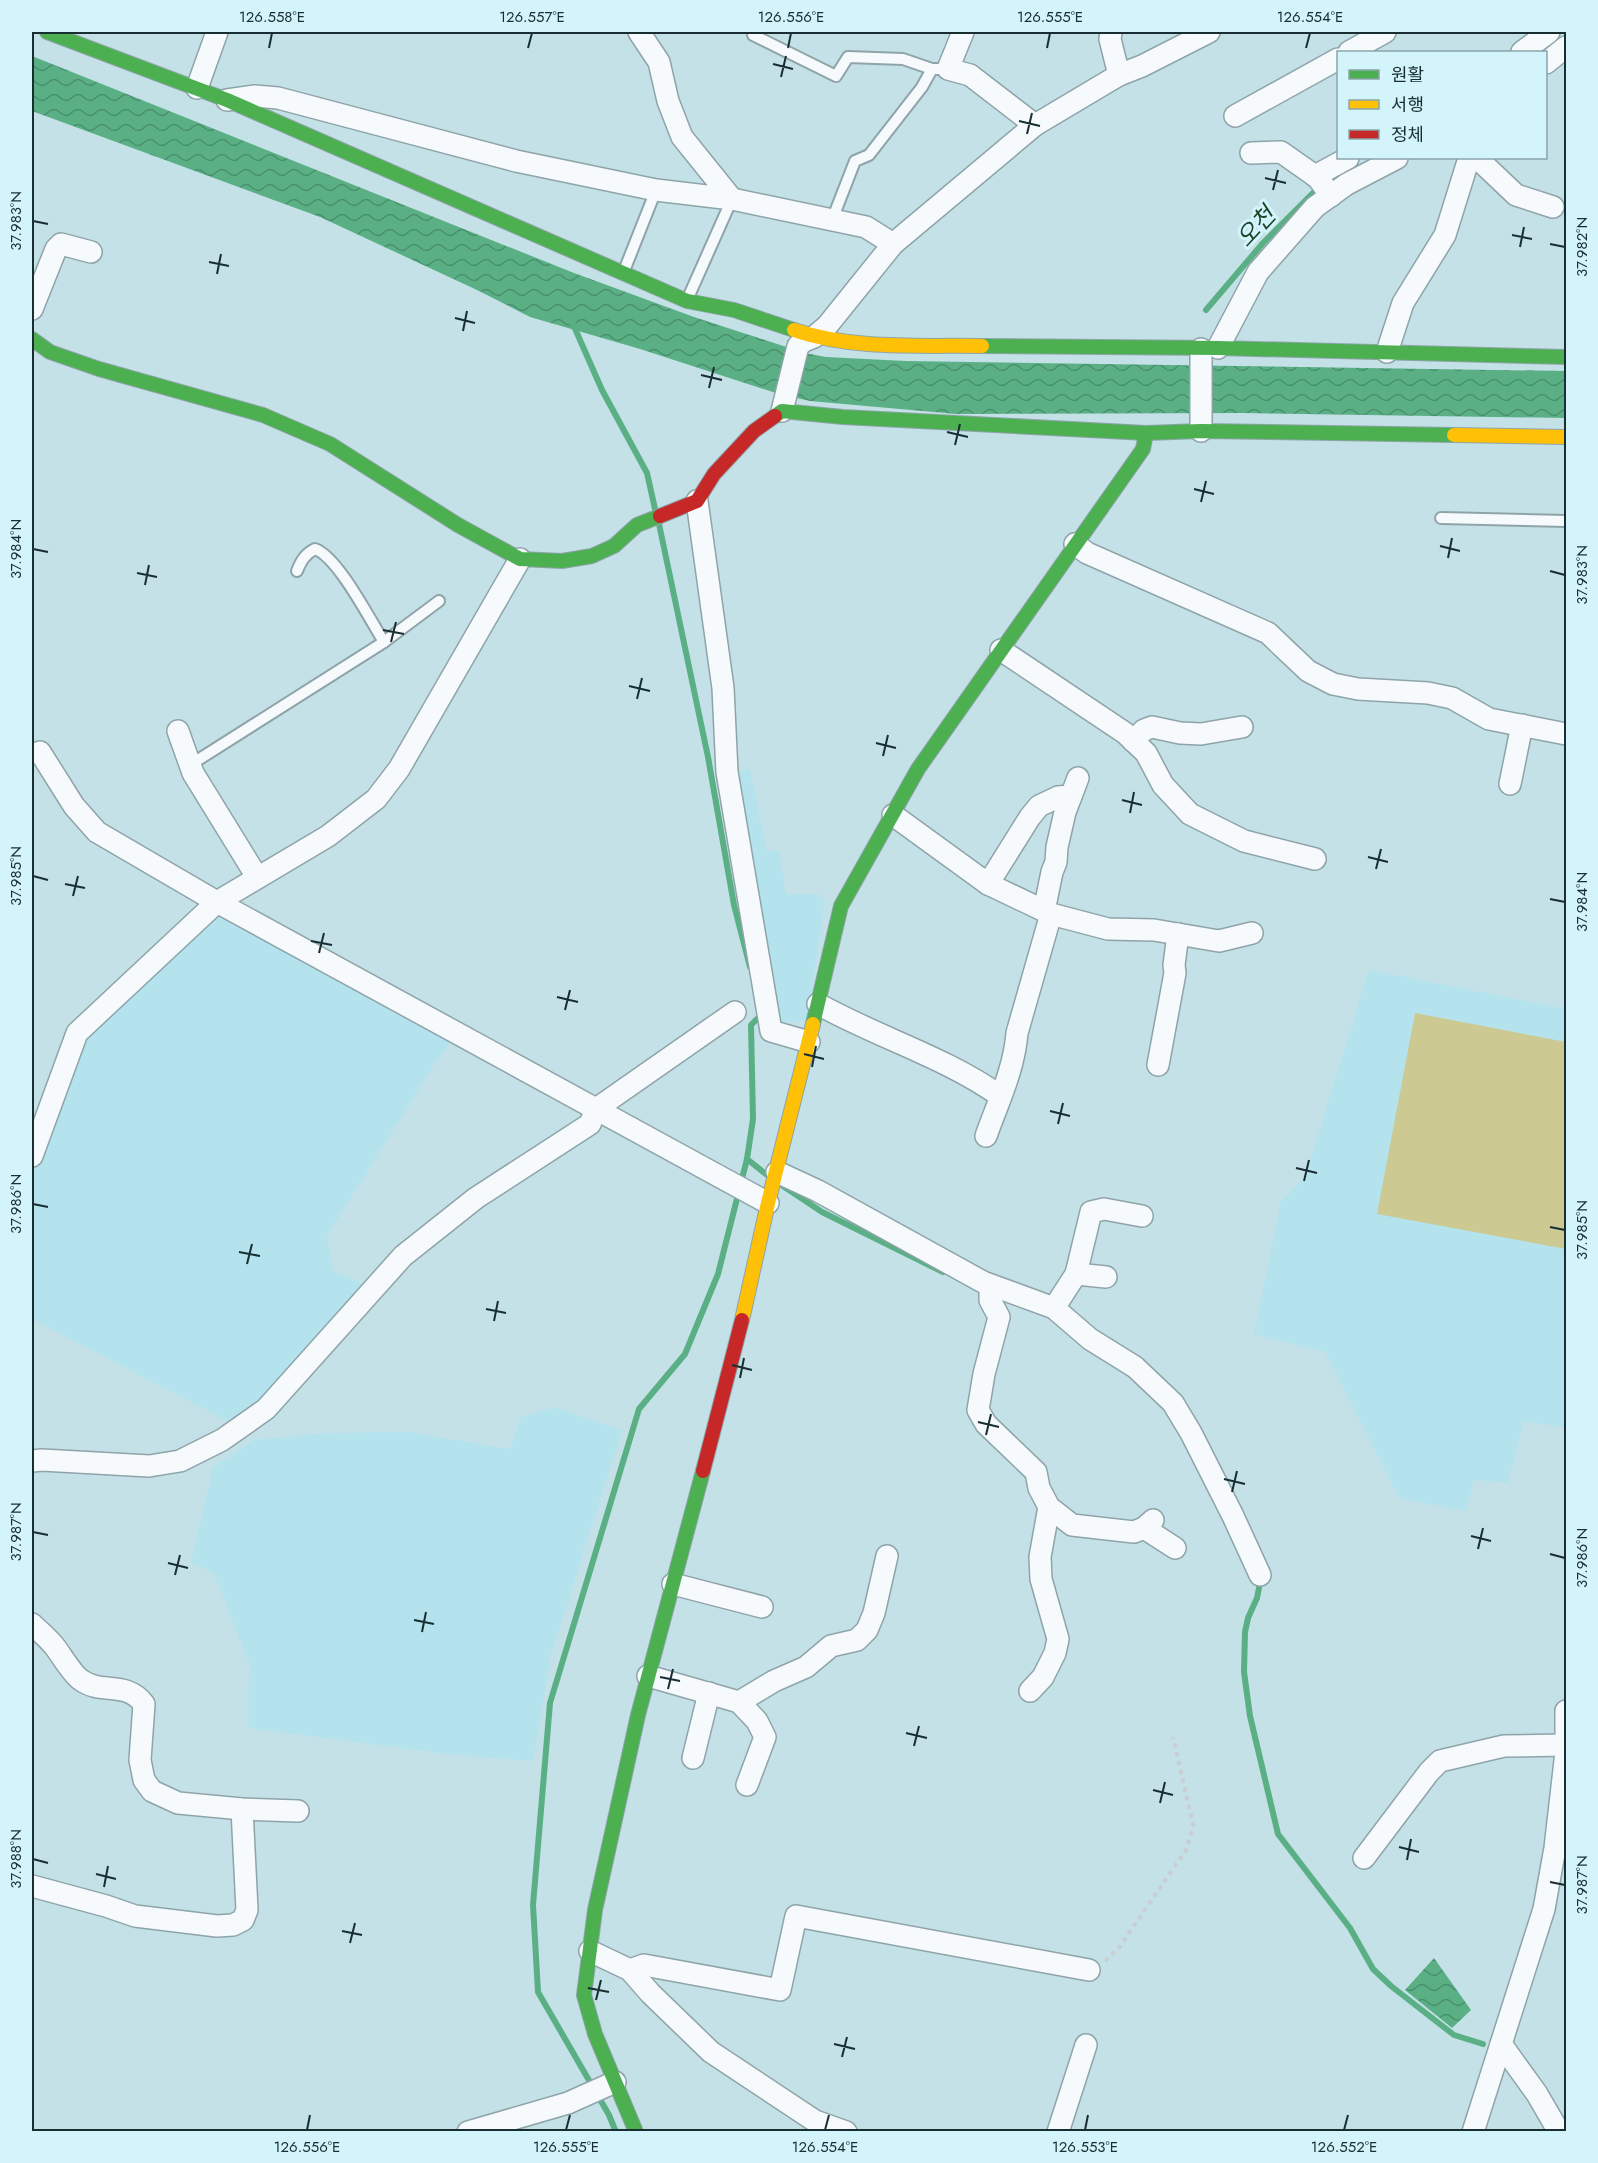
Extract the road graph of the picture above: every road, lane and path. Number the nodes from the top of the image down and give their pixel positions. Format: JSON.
{"nodes":[{"id":1,"x":47,"y":32,"type":"edge"},
{"id":2,"x":217,"y":32,"type":"edge"},
{"id":3,"x":639,"y":32,"type":"edge"},
{"id":4,"x":963,"y":32,"type":"edge"},
{"id":5,"x":1111,"y":32,"type":"edge"},
{"id":6,"x":1209,"y":32,"type":"edge"},
{"id":7,"x":1385,"y":32,"type":"edge"},
{"id":8,"x":1549,"y":32,"type":"edge"},
{"id":9,"x":753,"y":35,"type":"dead end"},
{"id":10,"x":1566,"y":47,"type":"edge"},
{"id":11,"x":1351,"y":51,"type":"edge"},
{"id":12,"x":1523,"y":51,"type":"edge"},
{"id":13,"x":1337,"y":60,"type":"edge"},
{"id":14,"x":1547,"y":61,"type":"edge"},
{"id":15,"x":940,"y":69,"type":"junction"},
{"id":16,"x":1119,"y":75,"type":"junction"},
{"id":17,"x":197,"y":88,"type":"junction"},
{"id":18,"x":227,"y":100,"type":"junction"},
{"id":19,"x":1235,"y":116,"type":"dead end"},
{"id":20,"x":1035,"y":125,"type":"junction"},
{"id":21,"x":1251,"y":153,"type":"dead end"},
{"id":22,"x":1347,"y":159,"type":"edge"},
{"id":23,"x":1395,"y":159,"type":"edge"},
{"id":24,"x":1469,"y":159,"type":"edge"},
{"id":25,"x":1478,"y":159,"type":"edge"},
{"id":26,"x":1322,"y":185,"type":"junction"},
{"id":27,"x":656,"y":190,"type":"junction"},
{"id":28,"x":732,"y":200,"type":"junction"},
{"id":29,"x":1553,"y":207,"type":"dead end"},
{"id":30,"x":832,"y":220,"type":"junction"},
{"id":31,"x":893,"y":244,"type":"junction"},
{"id":32,"x":91,"y":252,"type":"dead end"},
{"id":33,"x":623,"y":274,"type":"junction"},
{"id":34,"x":687,"y":301,"type":"junction"},
{"id":35,"x":32,"y":309,"type":"edge"},
{"id":36,"x":32,"y":339,"type":"edge"},
{"id":37,"x":806,"y":342,"type":"junction"},
{"id":38,"x":1387,"y":352,"type":"junction"},
{"id":39,"x":1207,"y":354,"type":"junction"},
{"id":40,"x":1566,"y":357,"type":"edge"},
{"id":41,"x":783,"y":406,"type":"junction"},
{"id":42,"x":1201,"y":423,"type":"junction"},
{"id":43,"x":1146,"y":433,"type":"junction"},
{"id":44,"x":1566,"y":437,"type":"edge"},
{"id":45,"x":690,"y":504,"type":"junction"},
{"id":46,"x":1441,"y":518,"type":"dead end"},
{"id":47,"x":1566,"y":521,"type":"edge"},
{"id":48,"x":1075,"y":544,"type":"junction"},
{"id":49,"x":520,"y":559,"type":"junction"},
{"id":50,"x":297,"y":571,"type":"dead end"},
{"id":51,"x":439,"y":601,"type":"dead end"},
{"id":52,"x":384,"y":642,"type":"junction"},
{"id":53,"x":1001,"y":650,"type":"junction"},
{"id":54,"x":1522,"y":725,"type":"junction"},
{"id":55,"x":1242,"y":727,"type":"dead end"},
{"id":56,"x":178,"y":731,"type":"dead end"},
{"id":57,"x":1566,"y":734,"type":"edge"},
{"id":58,"x":1133,"y":741,"type":"junction"},
{"id":59,"x":40,"y":752,"type":"dead end"},
{"id":60,"x":190,"y":765,"type":"junction"},
{"id":61,"x":1510,"y":784,"type":"dead end"},
{"id":62,"x":892,"y":815,"type":"junction"},
{"id":63,"x":1315,"y":859,"type":"dead end"},
{"id":64,"x":257,"y":877,"type":"junction"},
{"id":65,"x":988,"y":884,"type":"junction"},
{"id":66,"x":217,"y":902,"type":"junction"},
{"id":67,"x":1047,"y":913,"type":"junction"},
{"id":68,"x":1252,"y":933,"type":"dead end"},
{"id":69,"x":1178,"y":934,"type":"junction"},
{"id":70,"x":818,"y":1004,"type":"junction"},
{"id":71,"x":735,"y":1012,"type":"dead end"},
{"id":72,"x":808,"y":1042,"type":"junction"},
{"id":73,"x":1158,"y":1065,"type":"dead end"},
{"id":74,"x":1000,"y":1096,"type":"junction"},
{"id":75,"x":596,"y":1109,"type":"junction"},
{"id":76,"x":986,"y":1136,"type":"dead end"},
{"id":77,"x":32,"y":1156,"type":"edge"},
{"id":78,"x":769,"y":1186,"type":"junction"},
{"id":79,"x":1142,"y":1216,"type":"dead end"},
{"id":80,"x":1076,"y":1274,"type":"junction"},
{"id":81,"x":1106,"y":1278,"type":"dead end"},
{"id":82,"x":990,"y":1292,"type":"junction"},
{"id":83,"x":1054,"y":1308,"type":"junction"},
{"id":84,"x":32,"y":1461,"type":"edge"},
{"id":85,"x":1049,"y":1507,"type":"junction"},
{"id":86,"x":1175,"y":1548,"type":"dead end"},
{"id":87,"x":887,"y":1556,"type":"dead end"},
{"id":88,"x":1260,"y":1575,"type":"dead end"},
{"id":89,"x":673,"y":1584,"type":"junction"},
{"id":90,"x":762,"y":1607,"type":"dead end"},
{"id":91,"x":32,"y":1624,"type":"edge"},
{"id":92,"x":648,"y":1676,"type":"junction"},
{"id":93,"x":1030,"y":1691,"type":"dead end"},
{"id":94,"x":708,"y":1693,"type":"junction"},
{"id":95,"x":739,"y":1702,"type":"junction"},
{"id":96,"x":1566,"y":1711,"type":"edge"},
{"id":97,"x":1173,"y":1737,"type":"dead end"},
{"id":98,"x":1566,"y":1745,"type":"edge"},
{"id":99,"x":693,"y":1758,"type":"dead end"},
{"id":100,"x":747,"y":1785,"type":"dead end"},
{"id":101,"x":242,"y":1809,"type":"junction"},
{"id":102,"x":298,"y":1811,"type":"dead end"},
{"id":103,"x":1365,"y":1858,"type":"dead end"},
{"id":104,"x":32,"y":1886,"type":"edge"},
{"id":105,"x":590,"y":1951,"type":"junction"},
{"id":106,"x":630,"y":1970,"type":"junction"},
{"id":107,"x":1089,"y":1970,"type":"joint"},
{"id":108,"x":1501,"y":2044,"type":"junction"},
{"id":109,"x":1086,"y":2045,"type":"dead end"},
{"id":110,"x":611,"y":2083,"type":"junction"},
{"id":111,"x":468,"y":2132,"type":"edge"},
{"id":112,"x":636,"y":2132,"type":"edge"},
{"id":113,"x":846,"y":2132,"type":"edge"},
{"id":114,"x":1058,"y":2132,"type":"edge"},
{"id":115,"x":1473,"y":2132,"type":"edge"},
{"id":116,"x":1559,"y":2132,"type":"edge"}],
"edges":[{"from":1,"to":17,"type":"street"},
{"from":2,"to":17,"type":"street"},
{"from":3,"to":28,"type":"street"},
{"from":4,"to":15,"type":"street"},
{"from":5,"to":16,"type":"street"},
{"from":6,"to":16,"type":"street"},
{"from":7,"to":11,"type":"street"},
{"from":8,"to":12,"type":"street"},
{"from":9,"to":15,"type":"lane"},
{"from":10,"to":14,"type":"street"},
{"from":13,"to":19,"type":"street"},
{"from":15,"to":20,"type":"street"},
{"from":15,"to":30,"type":"lane"},
{"from":16,"to":20,"type":"street"},
{"from":17,"to":18,"type":"street"},
{"from":18,"to":27,"type":"street"},
{"from":18,"to":33,"type":"street"},
{"from":20,"to":31,"type":"street"},
{"from":21,"to":26,"type":"street"},
{"from":22,"to":26,"type":"street"},
{"from":23,"to":26,"type":"street"},
{"from":24,"to":38,"type":"street"},
{"from":25,"to":29,"type":"street"},
{"from":26,"to":39,"type":"street"},
{"from":27,"to":28,"type":"street"},
{"from":27,"to":33,"type":"lane"},
{"from":28,"to":30,"type":"street"},
{"from":28,"to":34,"type":"lane"},
{"from":30,"to":31,"type":"street"},
{"from":31,"to":37,"type":"street"},
{"from":32,"to":35,"type":"street"},
{"from":33,"to":34,"type":"street"},
{"from":34,"to":37,"type":"street"},
{"from":36,"to":49,"type":"street"},
{"from":37,"to":39,"type":"street"},
{"from":37,"to":41,"type":"street"},
{"from":38,"to":39,"type":"street"},
{"from":38,"to":40,"type":"street"},
{"from":39,"to":42,"type":"street"},
{"from":41,"to":43,"type":"street"},
{"from":41,"to":45,"type":"street"},
{"from":42,"to":43,"type":"street"},
{"from":42,"to":44,"type":"street"},
{"from":43,"to":48,"type":"street"},
{"from":45,"to":49,"type":"street"},
{"from":45,"to":72,"type":"street"},
{"from":46,"to":47,"type":"lane"},
{"from":48,"to":53,"type":"street"},
{"from":48,"to":54,"type":"street"},
{"from":49,"to":64,"type":"street"},
{"from":50,"to":52,"type":"lane"},
{"from":51,"to":52,"type":"lane"},
{"from":52,"to":60,"type":"lane"},
{"from":53,"to":58,"type":"street"},
{"from":53,"to":62,"type":"street"},
{"from":54,"to":57,"type":"street"},
{"from":54,"to":61,"type":"street"},
{"from":55,"to":58,"type":"street"},
{"from":56,"to":60,"type":"street"},
{"from":58,"to":63,"type":"street"},
{"from":59,"to":66,"type":"street"},
{"from":60,"to":64,"type":"street"},
{"from":62,"to":65,"type":"street"},
{"from":62,"to":70,"type":"street"},
{"from":64,"to":66,"type":"street"},
{"from":65,"to":67,"type":"street"},
{"from":65,"to":67,"type":"street"},
{"from":66,"to":75,"type":"street"},
{"from":66,"to":77,"type":"street"},
{"from":67,"to":69,"type":"street"},
{"from":67,"to":74,"type":"street"},
{"from":68,"to":69,"type":"street"},
{"from":69,"to":73,"type":"street"},
{"from":70,"to":72,"type":"street"},
{"from":70,"to":74,"type":"street"},
{"from":71,"to":75,"type":"street"},
{"from":72,"to":78,"type":"street"},
{"from":74,"to":76,"type":"street"},
{"from":75,"to":78,"type":"street"},
{"from":75,"to":84,"type":"street"},
{"from":78,"to":82,"type":"street"},
{"from":78,"to":89,"type":"street"},
{"from":79,"to":80,"type":"street"},
{"from":80,"to":81,"type":"street"},
{"from":80,"to":83,"type":"street"},
{"from":82,"to":83,"type":"street"},
{"from":82,"to":85,"type":"street"},
{"from":83,"to":88,"type":"street"},
{"from":85,"to":86,"type":"street"},
{"from":85,"to":93,"type":"street"},
{"from":87,"to":95,"type":"street"},
{"from":89,"to":90,"type":"street"},
{"from":89,"to":92,"type":"street"},
{"from":91,"to":101,"type":"street"},
{"from":92,"to":94,"type":"street"},
{"from":92,"to":105,"type":"street"},
{"from":94,"to":95,"type":"street"},
{"from":94,"to":99,"type":"street"},
{"from":95,"to":100,"type":"street"},
{"from":96,"to":98,"type":"street"},
{"from":97,"to":107,"type":"path"},
{"from":98,"to":103,"type":"street"},
{"from":98,"to":108,"type":"street"},
{"from":101,"to":102,"type":"street"},
{"from":101,"to":104,"type":"street"},
{"from":105,"to":106,"type":"street"},
{"from":105,"to":110,"type":"street"},
{"from":106,"to":107,"type":"street"},
{"from":106,"to":113,"type":"street"},
{"from":108,"to":115,"type":"street"},
{"from":108,"to":116,"type":"street"},
{"from":109,"to":114,"type":"street"},
{"from":110,"to":111,"type":"street"},
{"from":110,"to":112,"type":"street"}]}
